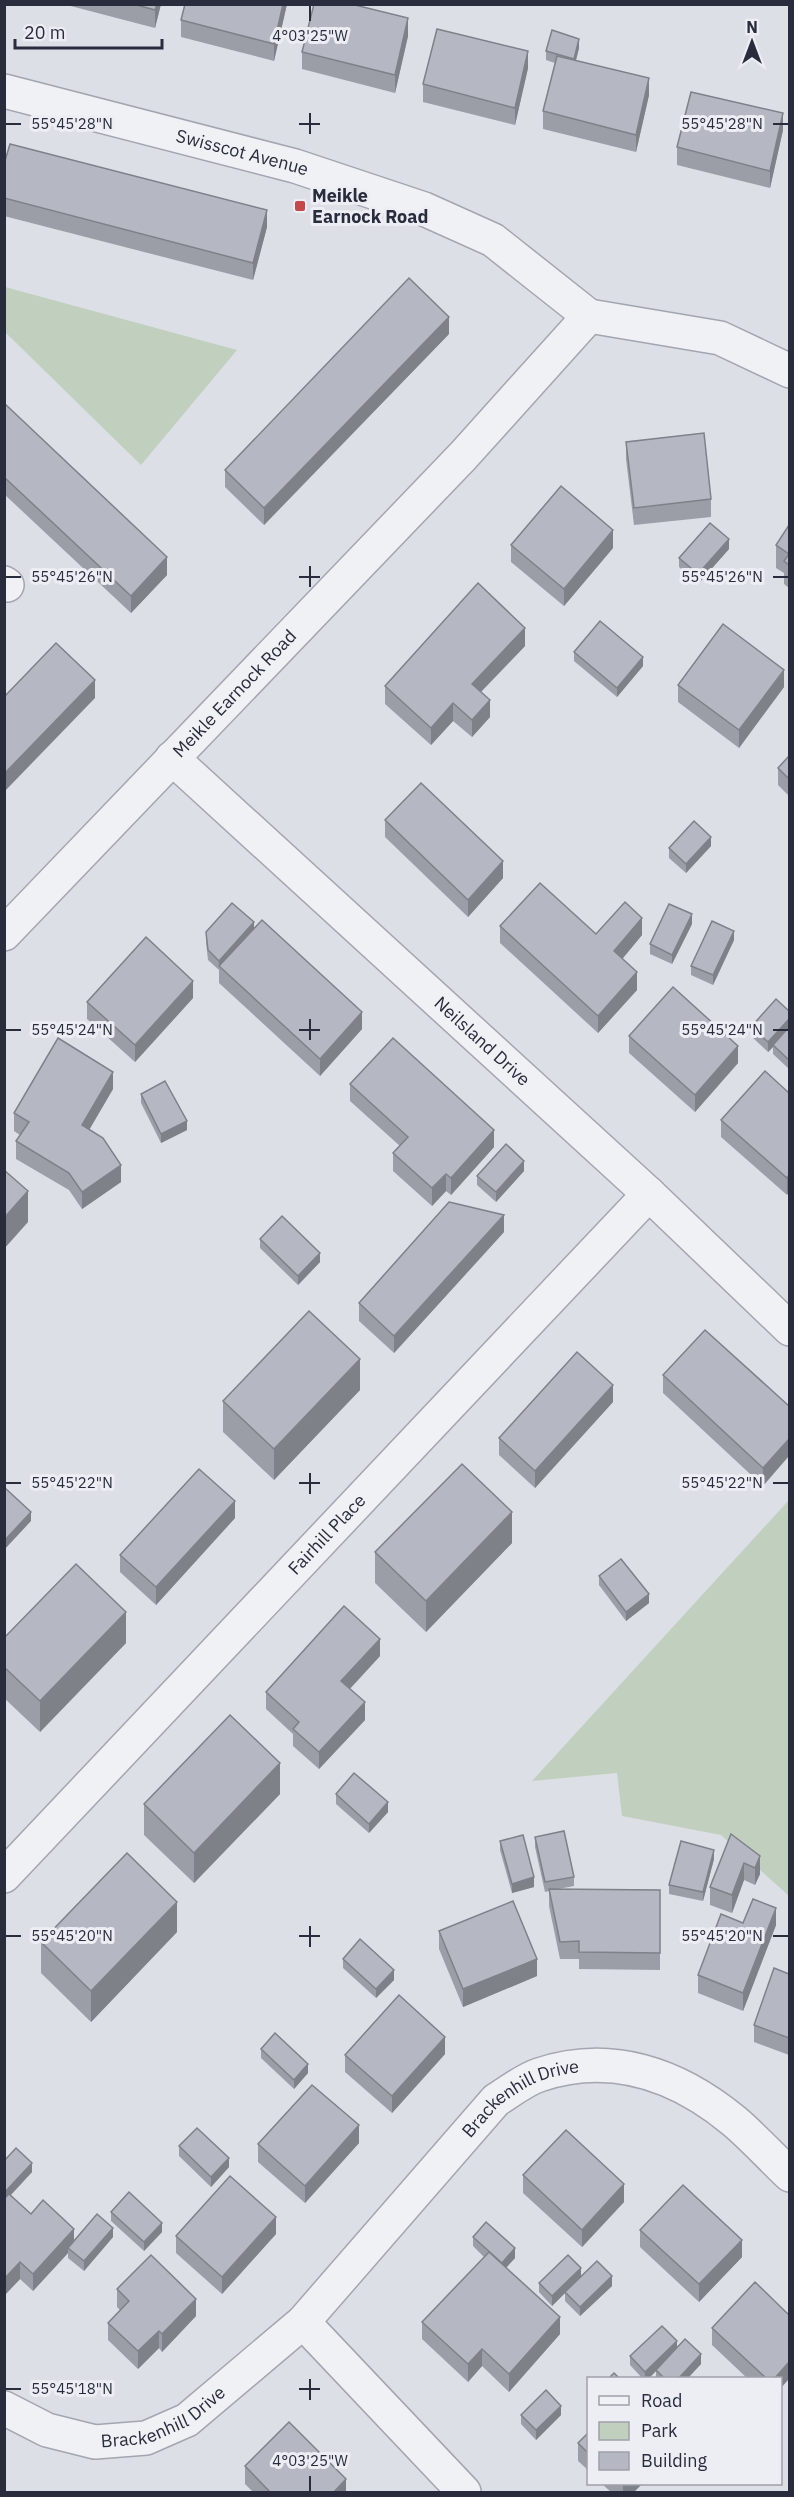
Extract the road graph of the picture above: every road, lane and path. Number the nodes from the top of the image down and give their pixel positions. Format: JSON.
{"nodes":[{"id":1,"x":4,"y":91,"type":"edge"},
{"id":2,"x":589,"y":316,"type":"junction"},
{"id":3,"x":789,"y":371,"type":"edge"},
{"id":4,"x":172,"y":758,"type":"junction"},
{"id":5,"x":4,"y":934,"type":"edge"},
{"id":6,"x":649,"y":1194,"type":"junction"},
{"id":7,"x":789,"y":1329,"type":"edge"},
{"id":8,"x":4,"y":1876,"type":"edge"},
{"id":9,"x":789,"y":2175,"type":"edge"},
{"id":10,"x":303,"y":2322,"type":"junction"},
{"id":11,"x":4,"y":2408,"type":"edge"},
{"id":12,"x":464,"y":2493,"type":"edge"}],
"edges":[{"from":1,"to":2,"type":"street","name":"Swisscot Avenue"},
{"from":2,"to":3,"type":"street"},
{"from":2,"to":4,"type":"street","name":"Meikle Earnock Road"},
{"from":4,"to":5,"type":"street","name":"Meikle Earnock Road"},
{"from":4,"to":6,"type":"street","name":"Neilsland Drive"},
{"from":6,"to":7,"type":"street","name":"Neilsland Drive"},
{"from":6,"to":8,"type":"street","name":"Fairhill Place"},
{"from":9,"to":10,"type":"street","name":"Brackenhill Drive"},
{"from":10,"to":11,"type":"street","name":"Brackenhill Drive"},
{"from":10,"to":12,"type":"street"}]}
